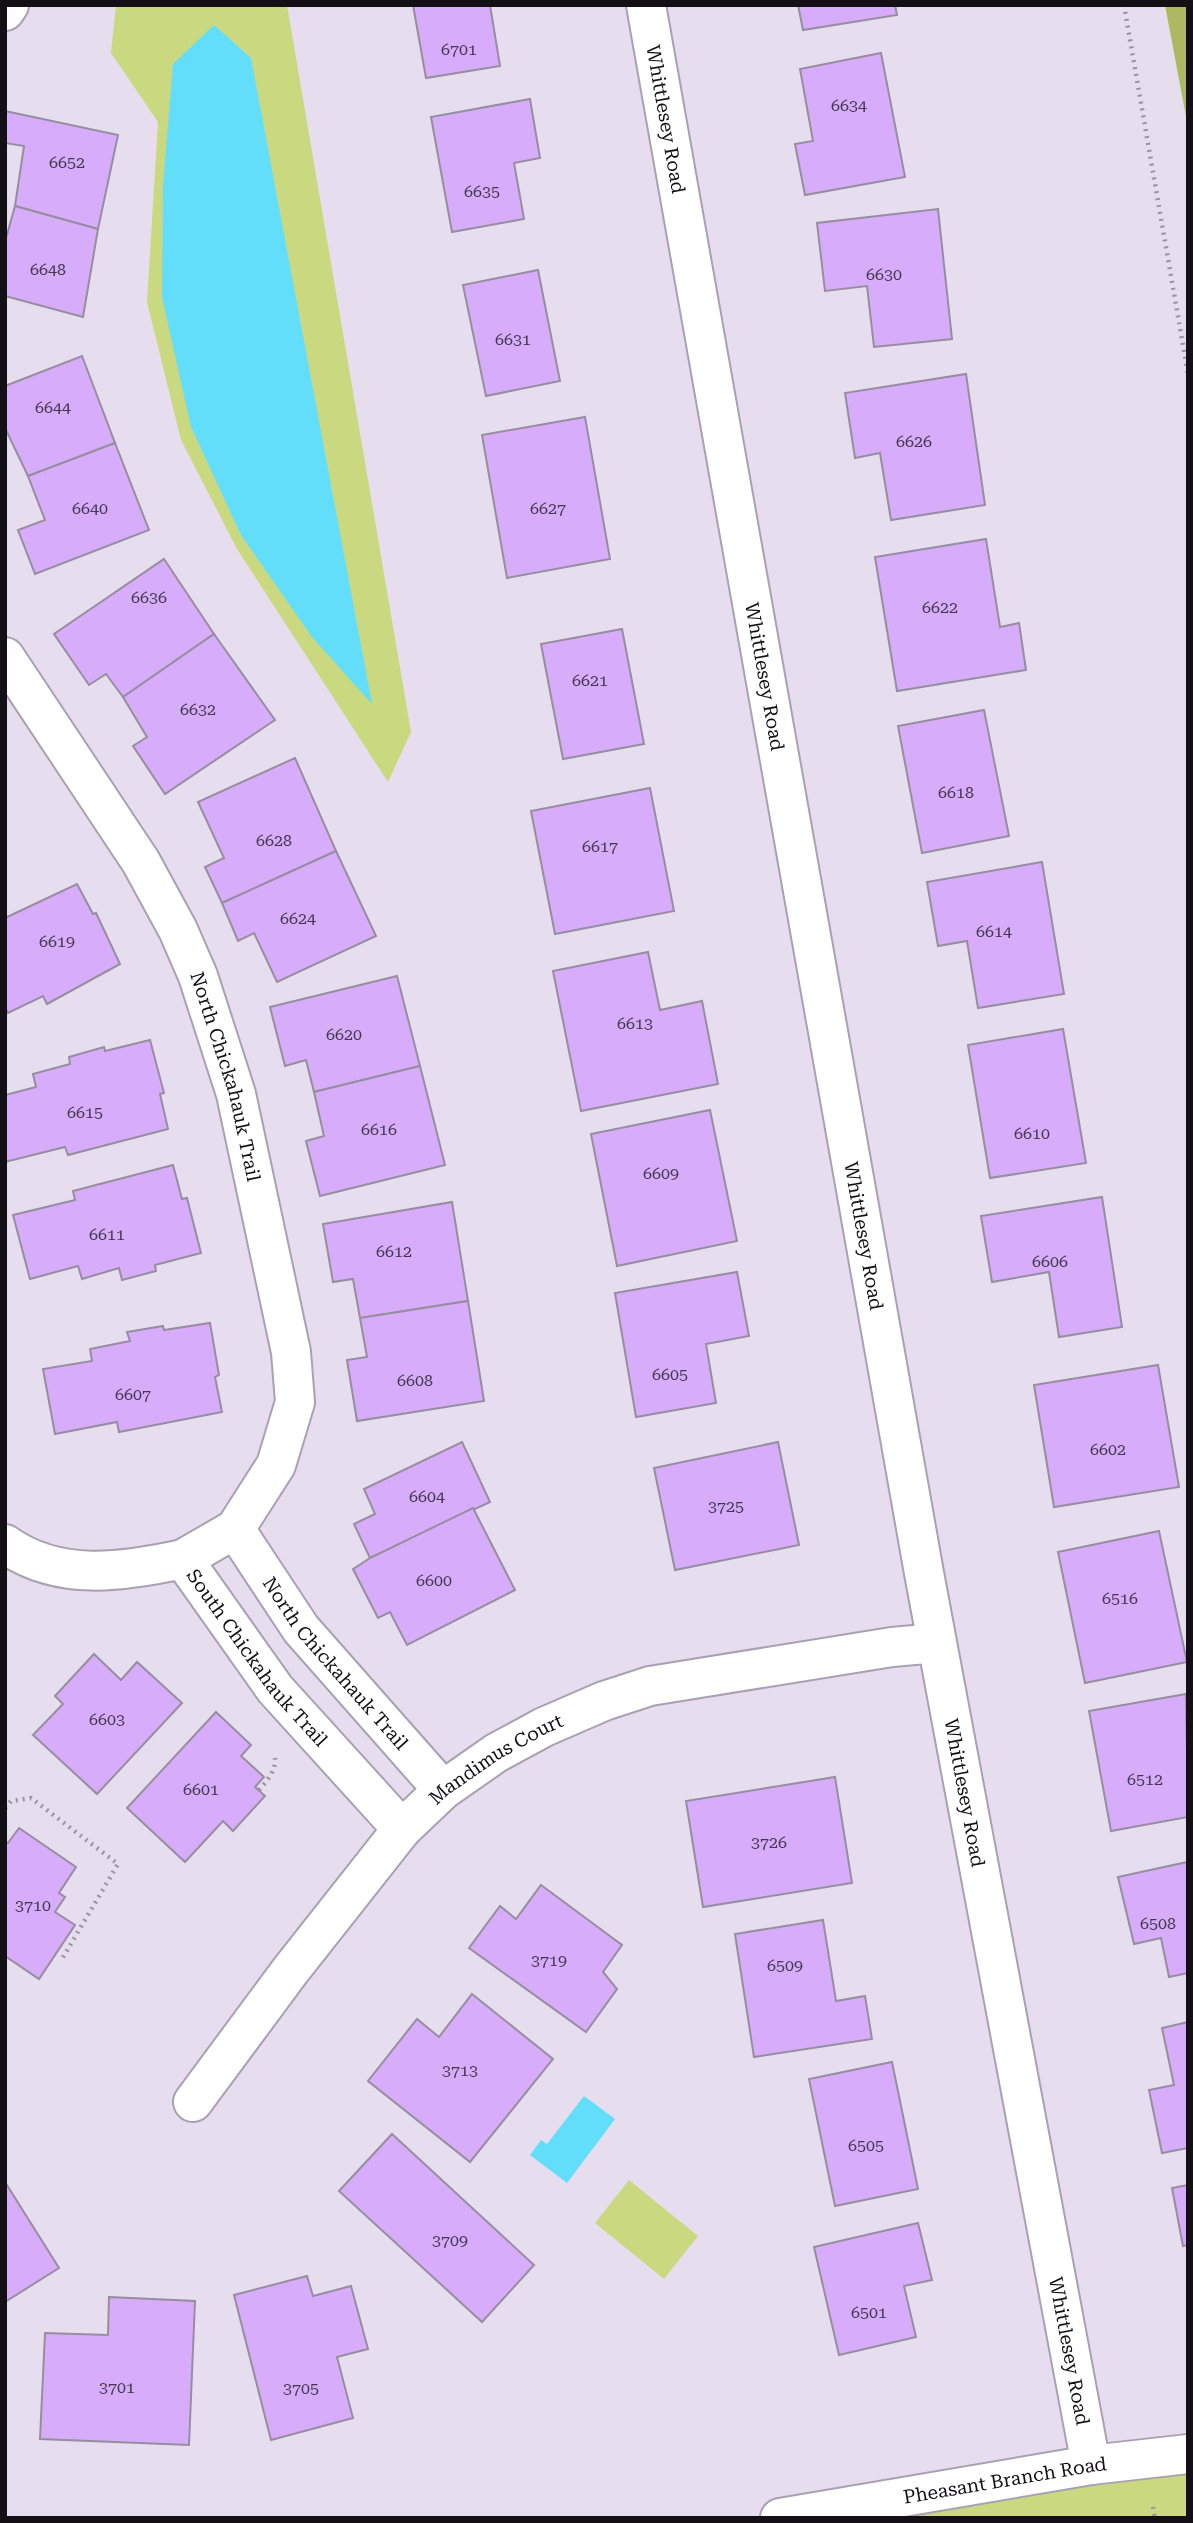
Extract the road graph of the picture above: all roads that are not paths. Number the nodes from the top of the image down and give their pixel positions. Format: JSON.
{"nodes":[{"id":1,"x":9,"y":5,"type":"edge"},
{"id":2,"x":646,"y":5,"type":"edge"},
{"id":3,"x":5,"y":11,"type":"edge"},
{"id":4,"x":5,"y":657,"type":"edge"},
{"id":5,"x":235,"y":1530,"type":"junction"},
{"id":6,"x":5,"y":1544,"type":"edge"},
{"id":7,"x":183,"y":1559,"type":"junction"},
{"id":8,"x":937,"y":1643,"type":"junction"},
{"id":9,"x":443,"y":1790,"type":"junction"},
{"id":10,"x":402,"y":1829,"type":"junction"},
{"id":11,"x":193,"y":2102,"type":"dead end"},
{"id":12,"x":1188,"y":2454,"type":"edge"},
{"id":13,"x":1091,"y":2465,"type":"junction"},
{"id":14,"x":779,"y":2518,"type":"edge"}],
"edges":[{"from":1,"to":3,"type":"street"},
{"from":2,"to":8,"type":"street","name":"Whittlesey Road"},
{"from":4,"to":5,"type":"street","name":"North Chickahauk Trail"},
{"from":5,"to":7,"type":"street","name":"North Chickahauk Trail"},
{"from":5,"to":9,"type":"street","name":"North Chickahauk Trail"},
{"from":6,"to":7,"type":"street","name":"South Chickahauk Trail"},
{"from":7,"to":10,"type":"street","name":"South Chickahauk Trail"},
{"from":8,"to":9,"type":"street","name":"Mandimus Court"},
{"from":8,"to":13,"type":"street","name":"Whittlesey Road"},
{"from":9,"to":10,"type":"street","name":"Mandimus Court"},
{"from":10,"to":11,"type":"street","name":"Mandimus Court"},
{"from":12,"to":13,"type":"street","name":"Pheasant Branch Road"},
{"from":13,"to":14,"type":"street","name":"Pheasant Branch Road"}]}
